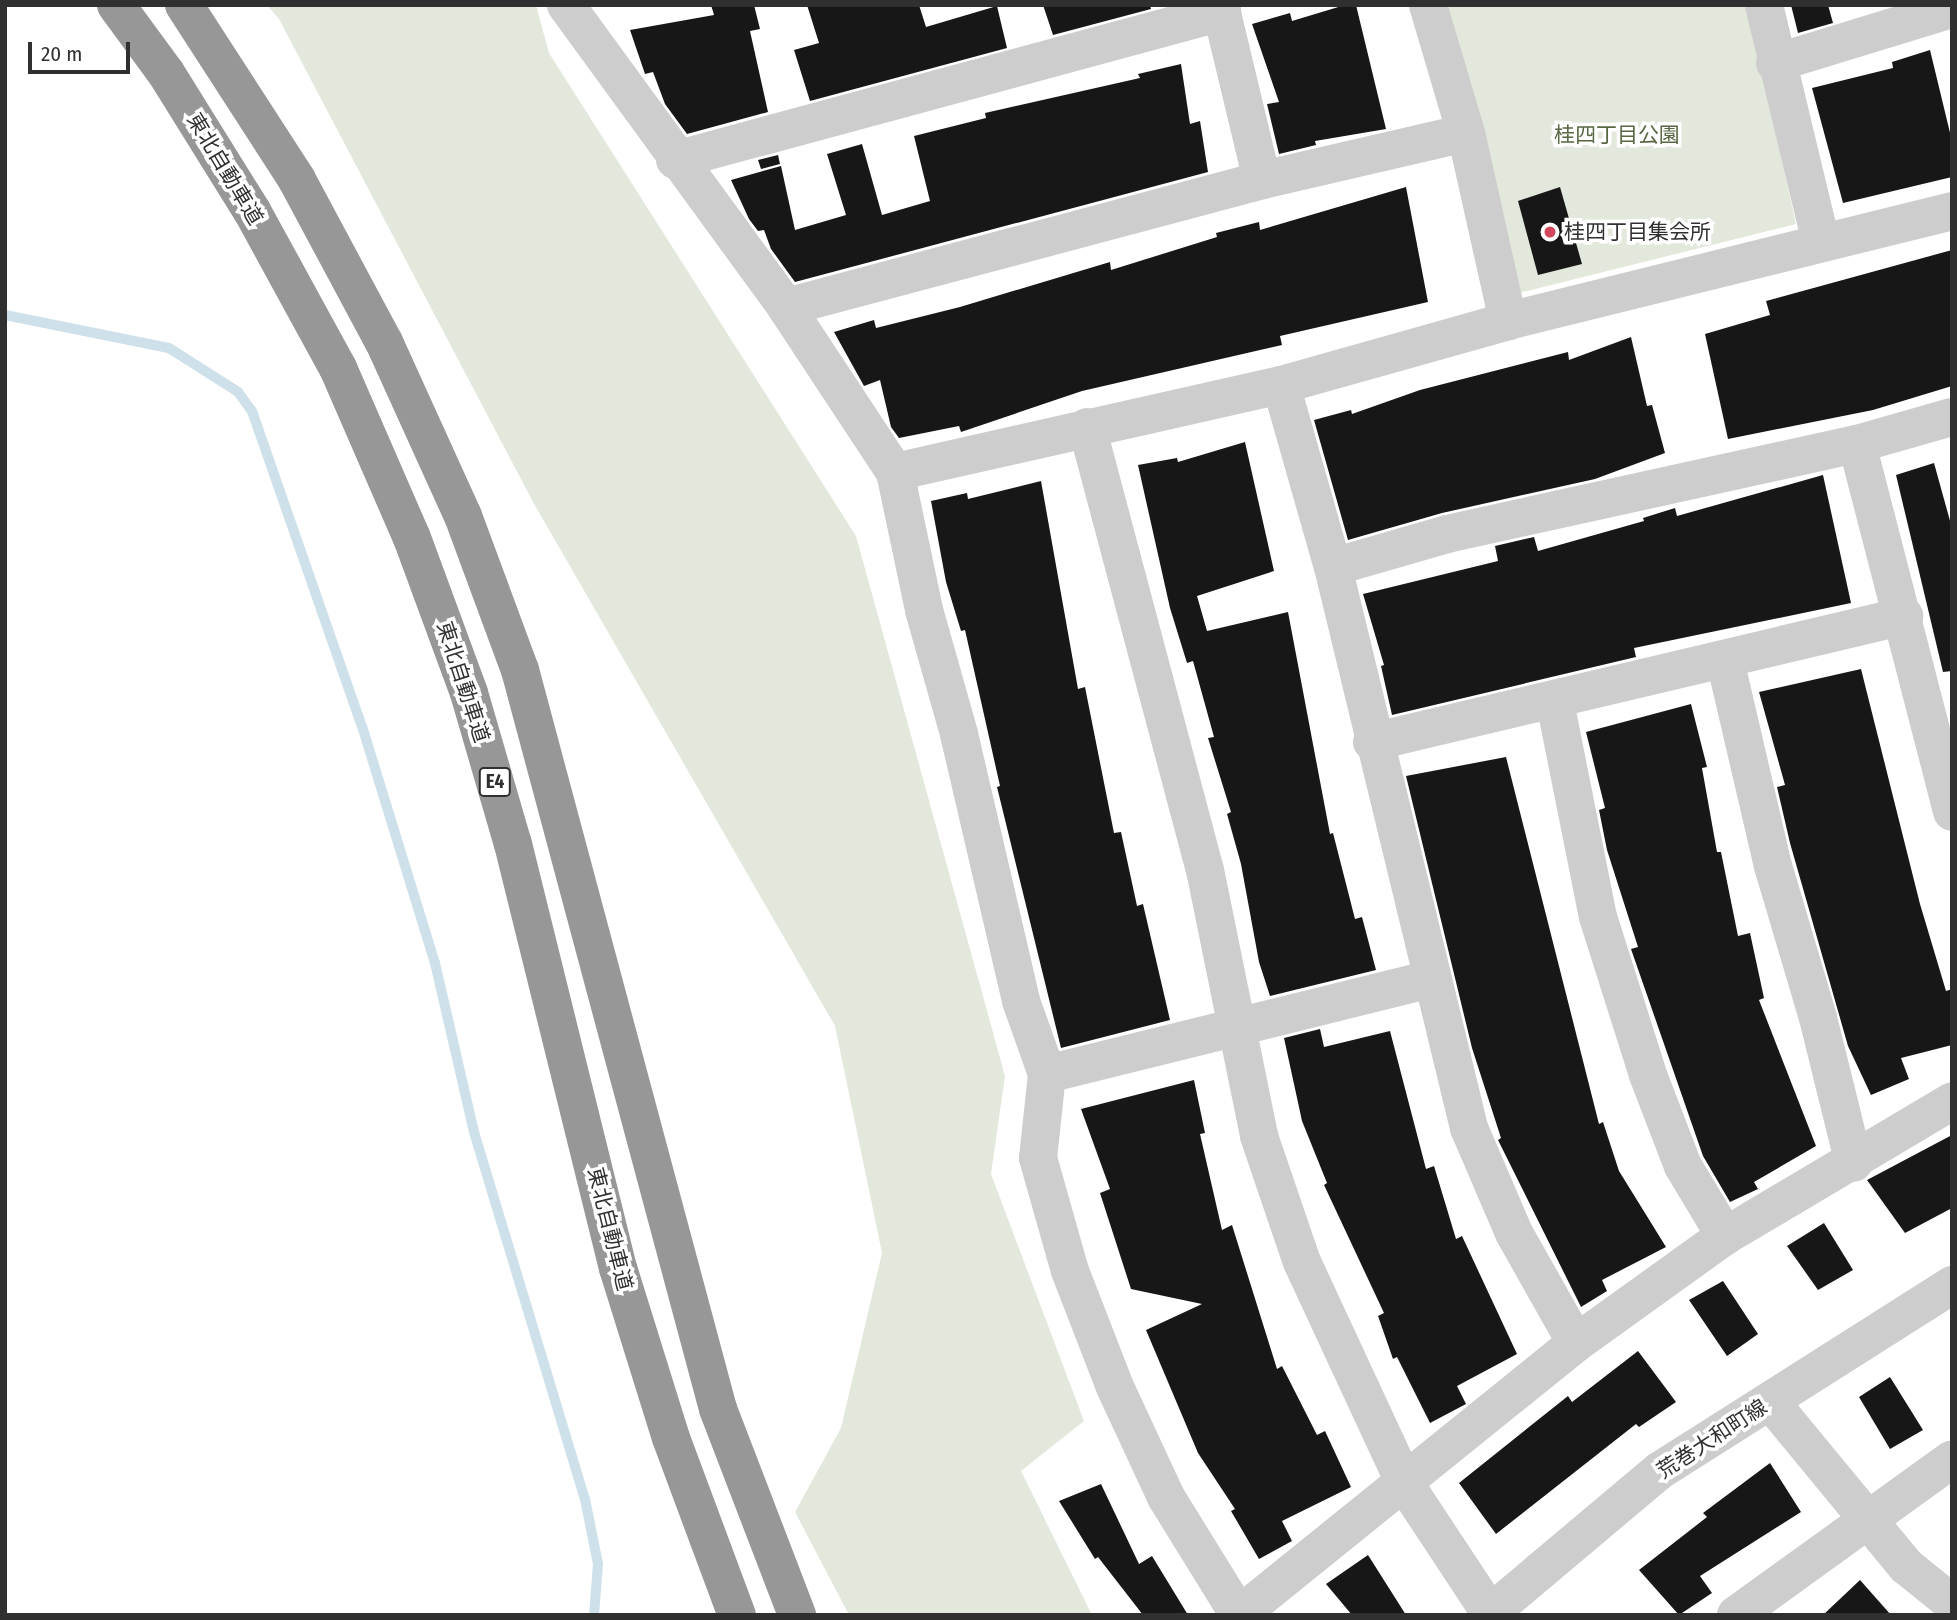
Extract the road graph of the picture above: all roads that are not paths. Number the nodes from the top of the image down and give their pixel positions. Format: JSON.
{"nodes":[{"id":1,"x":116,"y":5,"type":"edge"},
{"id":2,"x":184,"y":5,"type":"edge"},
{"id":3,"x":1428,"y":5,"type":"edge"},
{"id":4,"x":1764,"y":5,"type":"edge"},
{"id":5,"x":570,"y":6,"type":"edge"},
{"id":6,"x":1221,"y":8,"type":"edge"},
{"id":7,"x":1952,"y":9,"type":"edge"},
{"id":8,"x":1775,"y":63,"type":"junction"},
{"id":9,"x":1466,"y":133,"type":"junction"},
{"id":10,"x":676,"y":160,"type":"junction"},
{"id":11,"x":1262,"y":180,"type":"junction"},
{"id":12,"x":1952,"y":211,"type":"edge"},
{"id":13,"x":1821,"y":242,"type":"junction"},
{"id":14,"x":786,"y":307,"type":"junction"},
{"id":15,"x":1508,"y":320,"type":"junction"},
{"id":16,"x":1282,"y":385,"type":"junction"},
{"id":17,"x":1952,"y":417,"type":"edge"},
{"id":18,"x":1087,"y":428,"type":"junction"},
{"id":19,"x":1857,"y":444,"type":"junction"},
{"id":20,"x":895,"y":471,"type":"junction"},
{"id":21,"x":1333,"y":567,"type":"junction"},
{"id":22,"x":1904,"y":616,"type":"junction"},
{"id":23,"x":1725,"y":660,"type":"junction"},
{"id":24,"x":1555,"y":702,"type":"junction"},
{"id":25,"x":1372,"y":742,"type":"junction"},
{"id":26,"x":1952,"y":812,"type":"edge"},
{"id":27,"x":1430,"y":979,"type":"junction"},
{"id":28,"x":1234,"y":1030,"type":"junction"},
{"id":29,"x":1047,"y":1074,"type":"junction"},
{"id":30,"x":1952,"y":1101,"type":"edge"},
{"id":31,"x":1854,"y":1163,"type":"junction"},
{"id":32,"x":1725,"y":1236,"type":"junction"},
{"id":33,"x":1952,"y":1285,"type":"edge"},
{"id":34,"x":1576,"y":1343,"type":"junction"},
{"id":35,"x":1770,"y":1401,"type":"junction"},
{"id":36,"x":1952,"y":1459,"type":"edge"},
{"id":37,"x":1405,"y":1484,"type":"junction"},
{"id":38,"x":1868,"y":1517,"type":"junction"},
{"id":39,"x":1952,"y":1603,"type":"edge"},
{"id":40,"x":1489,"y":1614,"type":"edge"},
{"id":41,"x":737,"y":1615,"type":"edge"},
{"id":42,"x":797,"y":1615,"type":"edge"},
{"id":43,"x":1239,"y":1615,"type":"edge"},
{"id":44,"x":1736,"y":1615,"type":"edge"}],
"edges":[{"from":1,"to":41,"type":"highway","name":"東北自動車道","number":"E4"},
{"from":2,"to":42,"type":"highway"},
{"from":3,"to":9,"type":"street"},
{"from":4,"to":8,"type":"street"},
{"from":5,"to":10,"type":"street"},
{"from":6,"to":10,"type":"street"},
{"from":6,"to":11,"type":"street"},
{"from":7,"to":8,"type":"street"},
{"from":8,"to":13,"type":"street"},
{"from":9,"to":11,"type":"street"},
{"from":9,"to":15,"type":"street"},
{"from":10,"to":14,"type":"street"},
{"from":11,"to":14,"type":"street"},
{"from":12,"to":13,"type":"street"},
{"from":13,"to":15,"type":"street"},
{"from":14,"to":20,"type":"street"},
{"from":15,"to":16,"type":"street"},
{"from":16,"to":18,"type":"street"},
{"from":16,"to":21,"type":"street"},
{"from":17,"to":19,"type":"street"},
{"from":18,"to":20,"type":"street"},
{"from":18,"to":28,"type":"street"},
{"from":19,"to":21,"type":"street"},
{"from":19,"to":22,"type":"street"},
{"from":20,"to":29,"type":"street"},
{"from":21,"to":25,"type":"street"},
{"from":22,"to":23,"type":"street"},
{"from":22,"to":26,"type":"street"},
{"from":23,"to":24,"type":"street"},
{"from":23,"to":31,"type":"street"},
{"from":24,"to":25,"type":"street"},
{"from":24,"to":32,"type":"street"},
{"from":25,"to":27,"type":"street"},
{"from":27,"to":28,"type":"street"},
{"from":27,"to":34,"type":"street"},
{"from":28,"to":29,"type":"street"},
{"from":28,"to":37,"type":"street"},
{"from":29,"to":43,"type":"street"},
{"from":30,"to":31,"type":"street"},
{"from":31,"to":32,"type":"street"},
{"from":32,"to":34,"type":"street"},
{"from":33,"to":35,"type":"street","name":"荒巻大和町線"},
{"from":34,"to":37,"type":"street"},
{"from":35,"to":38,"type":"street"},
{"from":35,"to":40,"type":"street","name":"荒巻大和町線"},
{"from":36,"to":38,"type":"street"},
{"from":37,"to":40,"type":"street"},
{"from":37,"to":43,"type":"street"},
{"from":38,"to":39,"type":"street"},
{"from":38,"to":44,"type":"street"}]}
